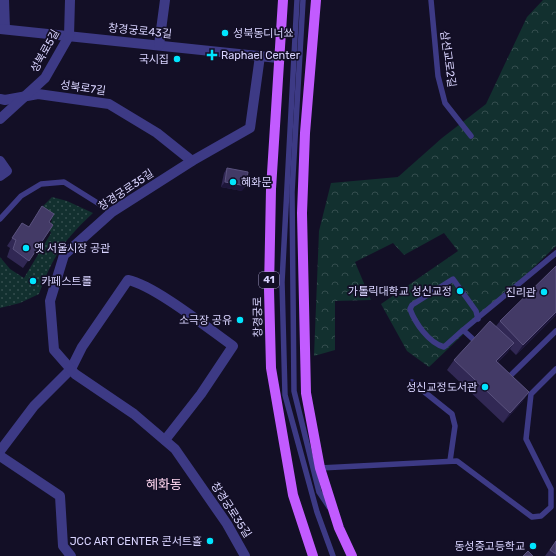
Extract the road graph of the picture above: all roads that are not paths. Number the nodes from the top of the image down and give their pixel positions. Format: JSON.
{"nodes":[{"id":1,"x":4,"y":0,"type":"edge"},
{"id":2,"x":70,"y":0,"type":"edge"},
{"id":3,"x":165,"y":0,"type":"edge"},
{"id":4,"x":283,"y":0,"type":"edge"},
{"id":5,"x":297,"y":0,"type":"edge"},
{"id":6,"x":302,"y":0,"type":"edge"},
{"id":7,"x":316,"y":0,"type":"edge"},
{"id":8,"x":431,"y":0,"type":"edge"},
{"id":9,"x":2,"y":29,"type":"edge"},
{"id":10,"x":69,"y":36,"type":"junction"},
{"id":11,"x":158,"y":45,"type":"junction"},
{"id":12,"x":260,"y":56,"type":"junction"},
{"id":13,"x":278,"y":58,"type":"junction"},
{"id":14,"x":26,"y":96,"type":"junction"},
{"id":15,"x":0,"y":98,"type":"edge"},
{"id":16,"x":0,"y":119,"type":"edge"},
{"id":17,"x":471,"y":136,"type":"dead end"},
{"id":18,"x":0,"y":160,"type":"edge"},
{"id":19,"x":192,"y":161,"type":"junction"},
{"id":20,"x":0,"y":176,"type":"edge"},
{"id":21,"x":112,"y":212,"type":"junction"},
{"id":22,"x":0,"y":219,"type":"edge"},
{"id":23,"x":556,"y":253,"type":"edge"},
{"id":24,"x":478,"y":319,"type":"junction"},
{"id":25,"x":464,"y":330,"type":"junction"},
{"id":26,"x":556,"y":332,"type":"edge"},
{"id":27,"x":474,"y":340,"type":"edge"},
{"id":28,"x":71,"y":369,"type":"junction"},
{"id":29,"x":556,"y":369,"type":"edge"},
{"id":30,"x":516,"y":380,"type":"edge"},
{"id":31,"x":412,"y":382,"type":"dead end"},
{"id":32,"x":526,"y":389,"type":"edge"},
{"id":33,"x":531,"y":394,"type":"junction"},
{"id":34,"x":165,"y":440,"type":"junction"},
{"id":35,"x":0,"y":450,"type":"edge"},
{"id":36,"x":0,"y":456,"type":"edge"},
{"id":37,"x":450,"y":461,"type":"junction"},
{"id":38,"x":320,"y":468,"type":"junction"},
{"id":39,"x":554,"y":509,"type":"edge"},
{"id":40,"x":335,"y":516,"type":"junction"},
{"id":41,"x":71,"y":556,"type":"edge"},
{"id":42,"x":245,"y":556,"type":"edge"},
{"id":43,"x":313,"y":556,"type":"edge"},
{"id":44,"x":333,"y":556,"type":"edge"},
{"id":45,"x":352,"y":556,"type":"edge"}],
"edges":[{"from":1,"to":9,"type":"street"},
{"from":2,"to":10,"type":"street","name":"성북로5길"},
{"from":3,"to":11,"type":"street"},
{"from":4,"to":13,"type":"main road","name":"창경궁로","number":"41"},
{"from":5,"to":44,"type":"lane"},
{"from":6,"to":40,"type":"lane"},
{"from":7,"to":38,"type":"main road"},
{"from":8,"to":17,"type":"lane","name":"삼선교로2길"},
{"from":9,"to":10,"type":"street","name":"창경궁로43길"},
{"from":10,"to":11,"type":"street","name":"창경궁로43길"},
{"from":10,"to":14,"type":"street","name":"성북로5길"},
{"from":11,"to":12,"type":"street","name":"창경궁로43길"},
{"from":12,"to":13,"type":"street","name":"창경궁로43길"},
{"from":12,"to":19,"type":"street","name":"창경궁로35길"},
{"from":13,"to":43,"type":"main road","name":"창경궁로","number":"41"},
{"from":14,"to":15,"type":"street","name":"성북로7길"},
{"from":14,"to":16,"type":"street","name":"성북로5길"},
{"from":14,"to":19,"type":"street","name":"성북로7길"},
{"from":18,"to":20,"type":"street"},
{"from":19,"to":21,"type":"street","name":"창경궁로35길"},
{"from":21,"to":22,"type":"lane"},
{"from":21,"to":28,"type":"street","name":"창경궁로35길"},
{"from":23,"to":24,"type":"lane"},
{"from":24,"to":25,"type":"lane"},
{"from":24,"to":25,"type":"lane"},
{"from":25,"to":27,"type":"lane"},
{"from":26,"to":30,"type":"lane"},
{"from":28,"to":34,"type":"street","name":"창경궁로35길"},
{"from":28,"to":34,"type":"street"},
{"from":28,"to":35,"type":"street"},
{"from":29,"to":33,"type":"lane"},
{"from":31,"to":37,"type":"lane"},
{"from":32,"to":33,"type":"lane"},
{"from":33,"to":39,"type":"lane"},
{"from":34,"to":42,"type":"street","name":"창경궁로35길"},
{"from":36,"to":41,"type":"street"},
{"from":37,"to":38,"type":"lane"},
{"from":37,"to":39,"type":"lane"},
{"from":38,"to":40,"type":"main road"},
{"from":40,"to":45,"type":"main road"}]}
